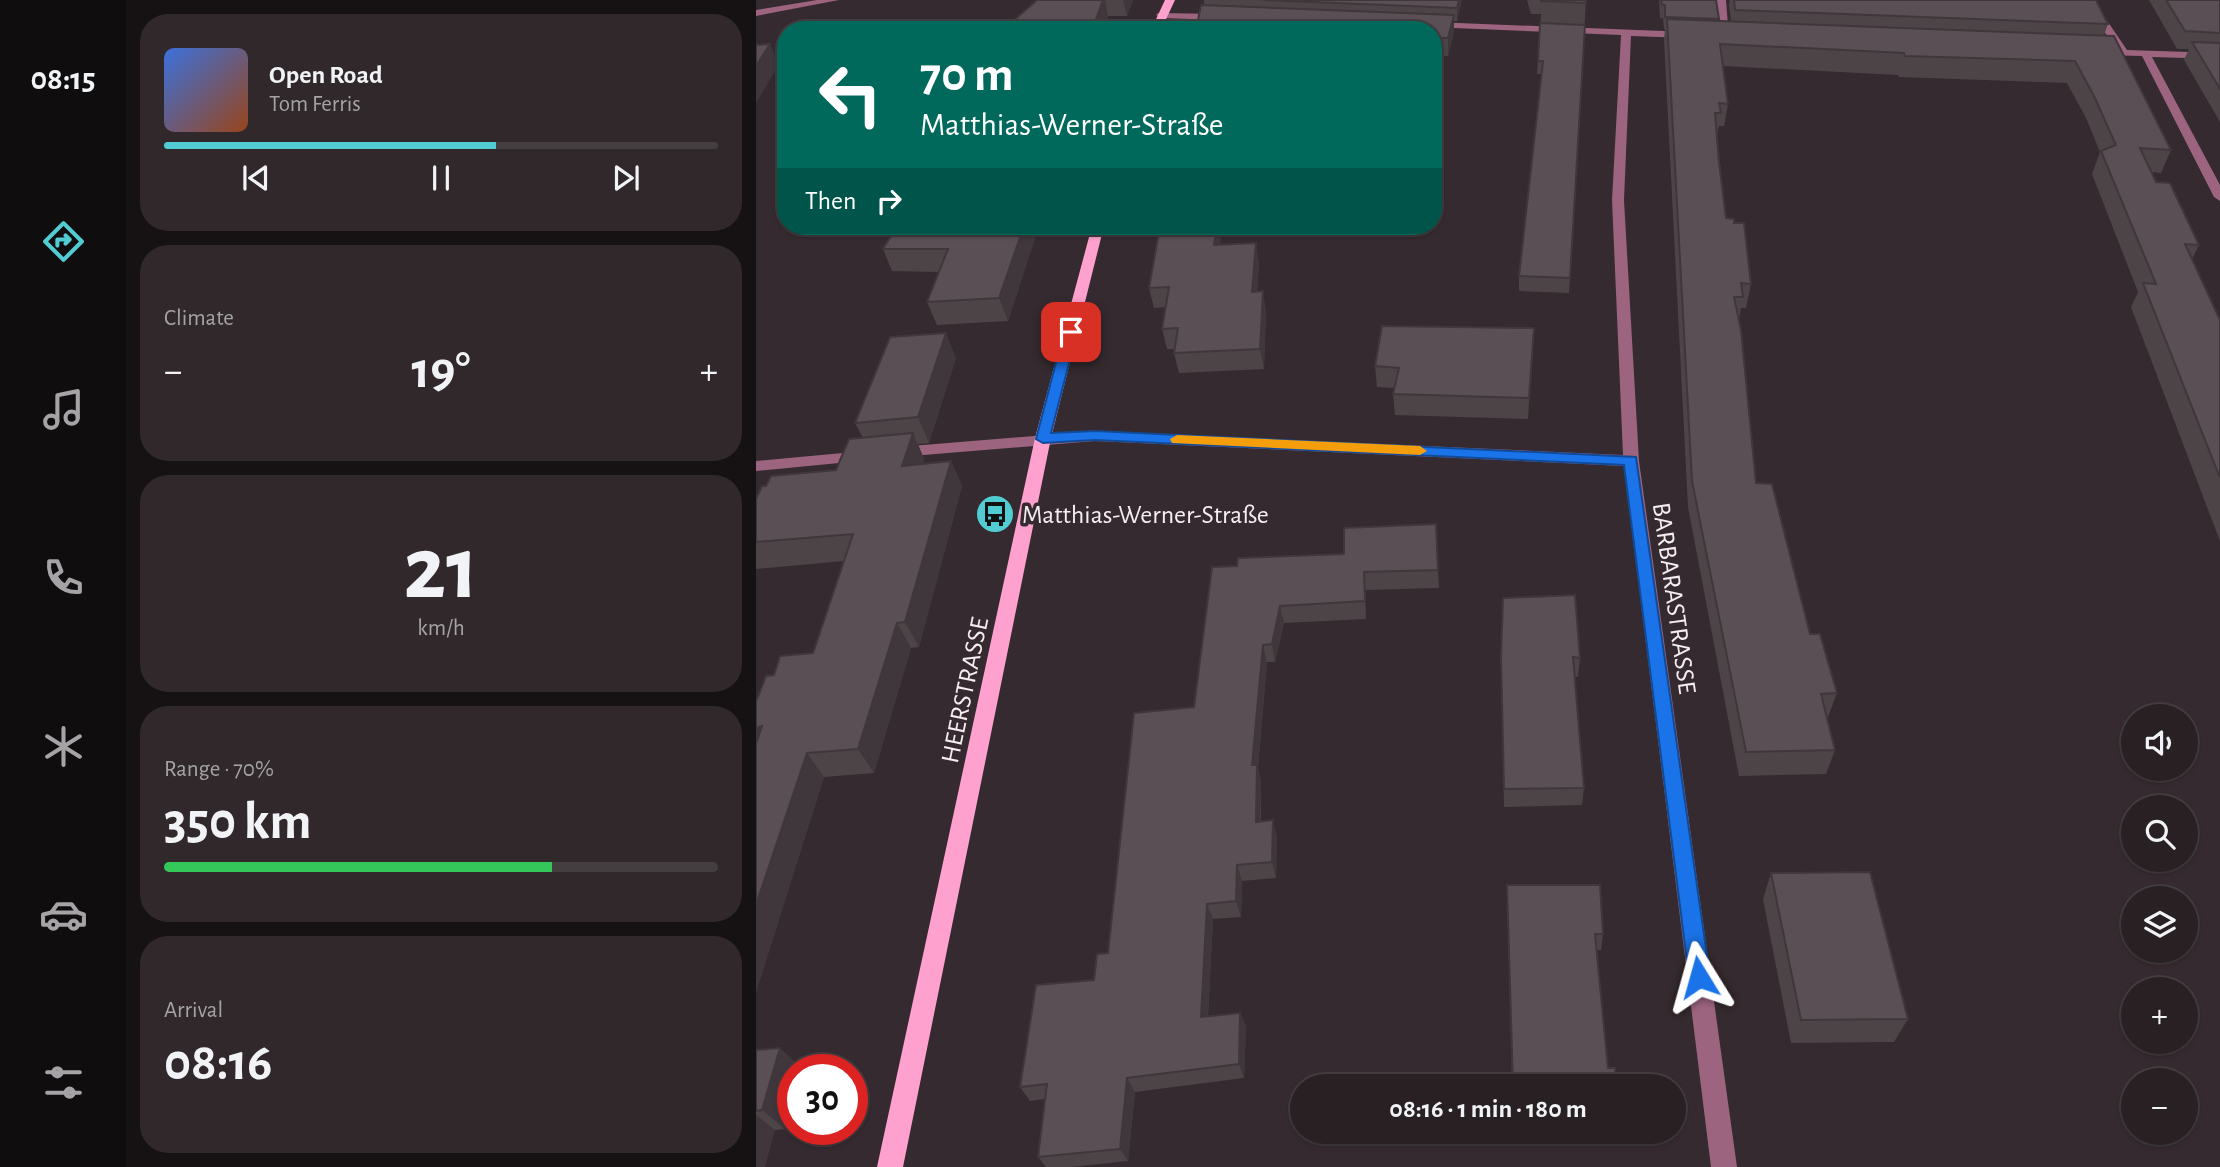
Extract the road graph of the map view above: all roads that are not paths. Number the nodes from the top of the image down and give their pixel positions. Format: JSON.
{"nodes":[{"id":1,"x":834,"y":0,"type":"edge"},
{"id":2,"x":1170,"y":0,"type":"edge"},
{"id":3,"x":1721,"y":0,"type":"edge"},
{"id":4,"x":2088,"y":0,"type":"edge"},
{"id":5,"x":756,"y":13,"type":"edge"},
{"id":6,"x":1161,"y":15,"type":"junction"},
{"id":7,"x":1229,"y":17,"type":"edge"},
{"id":8,"x":1159,"y":21,"type":"edge"},
{"id":9,"x":1442,"y":26,"type":"edge"},
{"id":10,"x":1626,"y":33,"type":"junction"},
{"id":11,"x":1700,"y":36,"type":"edge"},
{"id":12,"x":1713,"y":36,"type":"edge"},
{"id":13,"x":1725,"y":37,"type":"junction"},
{"id":14,"x":1739,"y":37,"type":"edge"},
{"id":15,"x":2095,"y":51,"type":"edge"},
{"id":16,"x":2123,"y":52,"type":"junction"},
{"id":17,"x":2144,"y":53,"type":"junction"},
{"id":18,"x":2220,"y":56,"type":"edge"},
{"id":19,"x":2220,"y":197,"type":"edge"},
{"id":20,"x":1096,"y":235,"type":"edge"},
{"id":21,"x":1043,"y":439,"type":"junction"},
{"id":22,"x":1630,"y":461,"type":"junction"},
{"id":23,"x":756,"y":466,"type":"edge"},
{"id":24,"x":890,"y":1167,"type":"edge"},
{"id":25,"x":1724,"y":1167,"type":"edge"}],
"edges":[{"from":1,"to":5,"type":"street"},
{"from":2,"to":6,"type":"main road"},
{"from":3,"to":13,"type":"street"},
{"from":4,"to":16,"type":"street"},
{"from":6,"to":7,"type":"street"},
{"from":6,"to":8,"type":"main road"},
{"from":9,"to":10,"type":"street"},
{"from":10,"to":11,"type":"street"},
{"from":10,"to":22,"type":"street","name":"BARBARASTRASSE"},
{"from":12,"to":13,"type":"street"},
{"from":13,"to":14,"type":"street"},
{"from":15,"to":16,"type":"street"},
{"from":16,"to":17,"type":"street"},
{"from":17,"to":18,"type":"street"},
{"from":17,"to":19,"type":"street"},
{"from":20,"to":21,"type":"main road","name":"HEERSTRASSE"},
{"from":21,"to":22,"type":"street"},
{"from":21,"to":23,"type":"street"},
{"from":21,"to":24,"type":"main road","name":"HEERSTRASSE"},
{"from":22,"to":25,"type":"street","name":"BARBARASTRASSE"}]}
